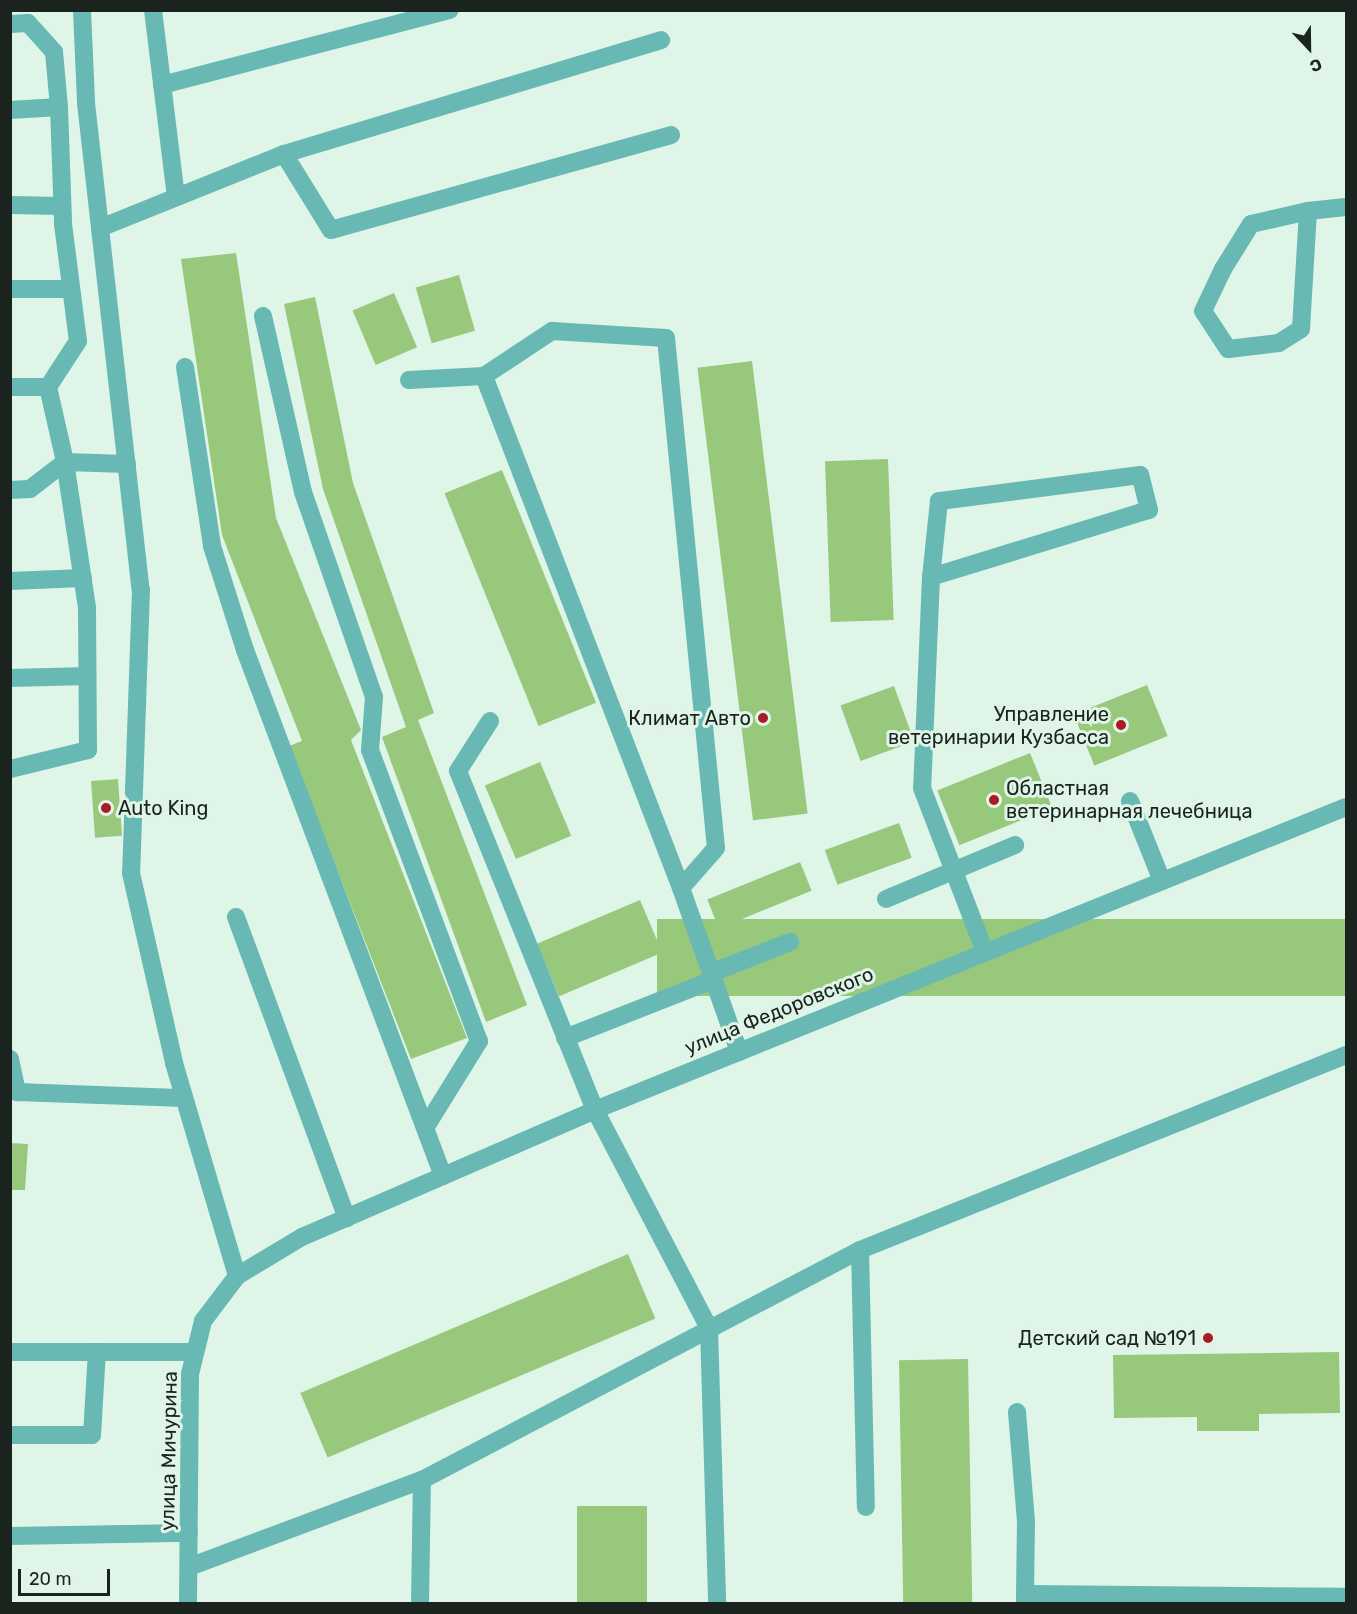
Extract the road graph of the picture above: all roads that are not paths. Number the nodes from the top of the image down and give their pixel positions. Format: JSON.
{"nodes":[{"id":1,"x":82,"y":10,"type":"edge"},
{"id":2,"x":153,"y":10,"type":"edge"},
{"id":3,"x":449,"y":10,"type":"edge"},
{"id":4,"x":10,"y":24,"type":"edge"},
{"id":5,"x":661,"y":40,"type":"dead end"},
{"id":6,"x":162,"y":85,"type":"junction"},
{"id":7,"x":59,"y":107,"type":"junction"},
{"id":8,"x":10,"y":110,"type":"edge"},
{"id":9,"x":671,"y":135,"type":"dead end"},
{"id":10,"x":284,"y":154,"type":"junction"},
{"id":11,"x":176,"y":197,"type":"junction"},
{"id":12,"x":10,"y":205,"type":"edge"},
{"id":13,"x":62,"y":206,"type":"junction"},
{"id":14,"x":1347,"y":207,"type":"edge"},
{"id":15,"x":1308,"y":211,"type":"junction"},
{"id":16,"x":100,"y":228,"type":"junction"},
{"id":17,"x":10,"y":289,"type":"edge"},
{"id":18,"x":71,"y":289,"type":"junction"},
{"id":19,"x":263,"y":316,"type":"dead end"},
{"id":20,"x":185,"y":367,"type":"dead end"},
{"id":21,"x":484,"y":376,"type":"junction"},
{"id":22,"x":409,"y":380,"type":"dead end"},
{"id":23,"x":10,"y":387,"type":"edge"},
{"id":24,"x":48,"y":387,"type":"junction"},
{"id":25,"x":65,"y":462,"type":"junction"},
{"id":26,"x":127,"y":464,"type":"junction"},
{"id":27,"x":10,"y":490,"type":"edge"},
{"id":28,"x":931,"y":577,"type":"junction"},
{"id":29,"x":83,"y":578,"type":"junction"},
{"id":30,"x":10,"y":581,"type":"edge"},
{"id":31,"x":87,"y":676,"type":"junction"},
{"id":32,"x":10,"y":678,"type":"edge"},
{"id":33,"x":490,"y":721,"type":"dead end"},
{"id":34,"x":10,"y":769,"type":"edge"},
{"id":35,"x":1130,"y":801,"type":"dead end"},
{"id":36,"x":1347,"y":807,"type":"edge"},
{"id":37,"x":1015,"y":845,"type":"dead end"},
{"id":38,"x":954,"y":872,"type":"junction"},
{"id":39,"x":1162,"y":881,"type":"junction"},
{"id":40,"x":681,"y":888,"type":"junction"},
{"id":41,"x":886,"y":899,"type":"dead end"},
{"id":42,"x":236,"y":917,"type":"dead end"},
{"id":43,"x":790,"y":942,"type":"dead end"},
{"id":44,"x":985,"y":952,"type":"junction"},
{"id":45,"x":712,"y":976,"type":"junction"},
{"id":46,"x":566,"y":1038,"type":"junction"},
{"id":47,"x":739,"y":1052,"type":"junction"},
{"id":48,"x":1347,"y":1055,"type":"edge"},
{"id":49,"x":10,"y":1059,"type":"edge"},
{"id":50,"x":14,"y":1092,"type":"edge"},
{"id":51,"x":184,"y":1098,"type":"junction"},
{"id":52,"x":595,"y":1110,"type":"junction"},
{"id":53,"x":425,"y":1128,"type":"junction"},
{"id":54,"x":443,"y":1176,"type":"junction"},
{"id":55,"x":347,"y":1218,"type":"junction"},
{"id":56,"x":860,"y":1250,"type":"junction"},
{"id":57,"x":237,"y":1276,"type":"junction"},
{"id":58,"x":709,"y":1328,"type":"junction"},
{"id":59,"x":10,"y":1352,"type":"edge"},
{"id":60,"x":97,"y":1352,"type":"junction"},
{"id":61,"x":195,"y":1352,"type":"junction"},
{"id":62,"x":1017,"y":1412,"type":"dead end"},
{"id":63,"x":10,"y":1435,"type":"edge"},
{"id":64,"x":422,"y":1480,"type":"junction"},
{"id":65,"x":866,"y":1507,"type":"dead end"},
{"id":66,"x":189,"y":1533,"type":"junction"},
{"id":67,"x":10,"y":1536,"type":"edge"},
{"id":68,"x":189,"y":1567,"type":"junction"},
{"id":69,"x":1347,"y":1597,"type":"edge"},
{"id":70,"x":1025,"y":1599,"type":"edge"},
{"id":71,"x":188,"y":1604,"type":"edge"},
{"id":72,"x":420,"y":1604,"type":"edge"},
{"id":73,"x":717,"y":1604,"type":"edge"}],
"edges":[{"from":1,"to":16,"type":"street"},
{"from":2,"to":6,"type":"street"},
{"from":3,"to":6,"type":"street"},
{"from":4,"to":7,"type":"street"},
{"from":5,"to":10,"type":"street"},
{"from":6,"to":11,"type":"street"},
{"from":7,"to":8,"type":"street"},
{"from":7,"to":13,"type":"street"},
{"from":9,"to":10,"type":"street"},
{"from":10,"to":11,"type":"street"},
{"from":11,"to":16,"type":"street"},
{"from":12,"to":13,"type":"street"},
{"from":13,"to":18,"type":"street"},
{"from":14,"to":15,"type":"street"},
{"from":15,"to":15,"type":"street"},
{"from":16,"to":26,"type":"street"},
{"from":17,"to":18,"type":"street"},
{"from":18,"to":24,"type":"street"},
{"from":19,"to":53,"type":"street"},
{"from":20,"to":53,"type":"street"},
{"from":21,"to":22,"type":"street"},
{"from":21,"to":40,"type":"street"},
{"from":21,"to":40,"type":"street"},
{"from":23,"to":24,"type":"street"},
{"from":24,"to":25,"type":"street"},
{"from":25,"to":26,"type":"street"},
{"from":25,"to":27,"type":"street"},
{"from":25,"to":29,"type":"street"},
{"from":26,"to":51,"type":"street"},
{"from":28,"to":28,"type":"street"},
{"from":28,"to":38,"type":"street"},
{"from":29,"to":30,"type":"street"},
{"from":29,"to":31,"type":"street"},
{"from":31,"to":32,"type":"street"},
{"from":31,"to":34,"type":"street"},
{"from":33,"to":46,"type":"street"},
{"from":35,"to":39,"type":"street"},
{"from":36,"to":39,"type":"street","name":"улица Федоровского"},
{"from":37,"to":38,"type":"street"},
{"from":38,"to":41,"type":"street"},
{"from":38,"to":44,"type":"street"},
{"from":39,"to":44,"type":"street","name":"улица Федоровского"},
{"from":40,"to":45,"type":"street"},
{"from":42,"to":55,"type":"street"},
{"from":43,"to":45,"type":"street"},
{"from":44,"to":47,"type":"street","name":"улица Федоровского"},
{"from":45,"to":46,"type":"street"},
{"from":45,"to":47,"type":"street"},
{"from":46,"to":52,"type":"street"},
{"from":47,"to":52,"type":"street","name":"улица Федоровского"},
{"from":48,"to":56,"type":"street"},
{"from":49,"to":50,"type":"street"},
{"from":50,"to":51,"type":"street"},
{"from":51,"to":57,"type":"street"},
{"from":52,"to":54,"type":"street","name":"улица Федоровского"},
{"from":52,"to":58,"type":"street"},
{"from":53,"to":54,"type":"street"},
{"from":54,"to":55,"type":"street","name":"улица Федоровского"},
{"from":55,"to":57,"type":"street","name":"улица Федоровского"},
{"from":56,"to":58,"type":"street"},
{"from":56,"to":65,"type":"street"},
{"from":57,"to":61,"type":"street","name":"улица Мичурина"},
{"from":58,"to":64,"type":"street"},
{"from":58,"to":73,"type":"street"},
{"from":59,"to":60,"type":"street"},
{"from":60,"to":61,"type":"street"},
{"from":60,"to":63,"type":"street"},
{"from":61,"to":66,"type":"street","name":"улица Мичурина"},
{"from":62,"to":70,"type":"street"},
{"from":64,"to":68,"type":"street"},
{"from":64,"to":72,"type":"street"},
{"from":66,"to":67,"type":"street"},
{"from":66,"to":68,"type":"street","name":"улица Мичурина"},
{"from":68,"to":71,"type":"street","name":"улица Мичурина"},
{"from":69,"to":70,"type":"street"}]}
